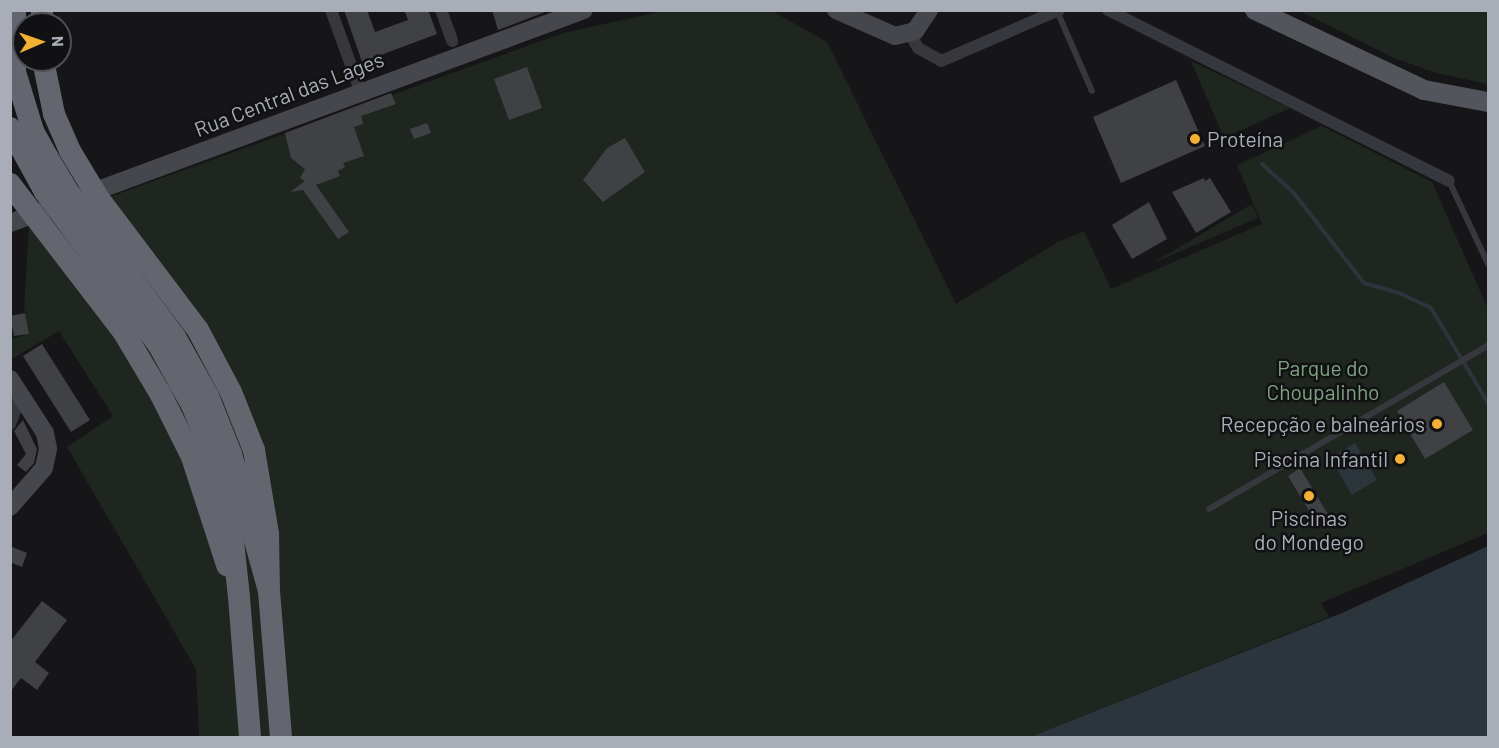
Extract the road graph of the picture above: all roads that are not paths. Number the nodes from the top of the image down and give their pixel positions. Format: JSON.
{"nodes":[{"id":1,"x":15,"y":10,"type":"edge"},
{"id":2,"x":331,"y":10,"type":"edge"},
{"id":3,"x":441,"y":10,"type":"edge"},
{"id":4,"x":584,"y":10,"type":"edge"},
{"id":5,"x":836,"y":10,"type":"edge"},
{"id":6,"x":929,"y":10,"type":"edge"},
{"id":7,"x":1108,"y":10,"type":"edge"},
{"id":8,"x":1255,"y":10,"type":"edge"},
{"id":9,"x":1058,"y":11,"type":"edge"},
{"id":10,"x":910,"y":34,"type":"junction"},
{"id":11,"x":452,"y":41,"type":"dead end"},
{"id":12,"x":45,"y":72,"type":"edge"},
{"id":13,"x":360,"y":90,"type":"junction"},
{"id":14,"x":1092,"y":91,"type":"dead end"},
{"id":15,"x":1488,"y":102,"type":"edge"},
{"id":16,"x":10,"y":128,"type":"edge"},
{"id":17,"x":1449,"y":181,"type":"joint"},
{"id":18,"x":10,"y":184,"type":"edge"},
{"id":19,"x":10,"y":223,"type":"edge"},
{"id":20,"x":1488,"y":264,"type":"edge"},
{"id":21,"x":1488,"y":345,"type":"edge"},
{"id":22,"x":10,"y":379,"type":"edge"},
{"id":23,"x":21,"y":395,"type":"junction"},
{"id":24,"x":10,"y":424,"type":"edge"},
{"id":25,"x":10,"y":507,"type":"edge"},
{"id":26,"x":1209,"y":509,"type":"dead end"},
{"id":27,"x":269,"y":591,"type":"junction"},
{"id":28,"x":240,"y":597,"type":"junction"},
{"id":29,"x":250,"y":738,"type":"edge"},
{"id":30,"x":281,"y":738,"type":"edge"}],
"edges":[{"from":1,"to":27,"type":"highway","bridge":true},
{"from":2,"to":13,"type":"street"},
{"from":3,"to":11,"type":"street"},
{"from":4,"to":13,"type":"main road","name":"Rua Central das Lages"},
{"from":5,"to":10,"type":"main road"},
{"from":6,"to":10,"type":"main road"},
{"from":7,"to":17,"type":"street"},
{"from":8,"to":15,"type":"main road"},
{"from":9,"to":10,"type":"street"},
{"from":9,"to":14,"type":"lane"},
{"from":12,"to":27,"type":"highway","bridge":true},
{"from":13,"to":19,"type":"main road","name":"Rua Central das Lages"},
{"from":16,"to":28,"type":"highway","bridge":true},
{"from":17,"to":20,"type":"lane"},
{"from":18,"to":28,"type":"highway","bridge":true},
{"from":21,"to":26,"type":"lane"},
{"from":22,"to":23,"type":"main road"},
{"from":23,"to":24,"type":"street"},
{"from":23,"to":25,"type":"main road"},
{"from":27,"to":30,"type":"highway"},
{"from":28,"to":29,"type":"highway"}]}
